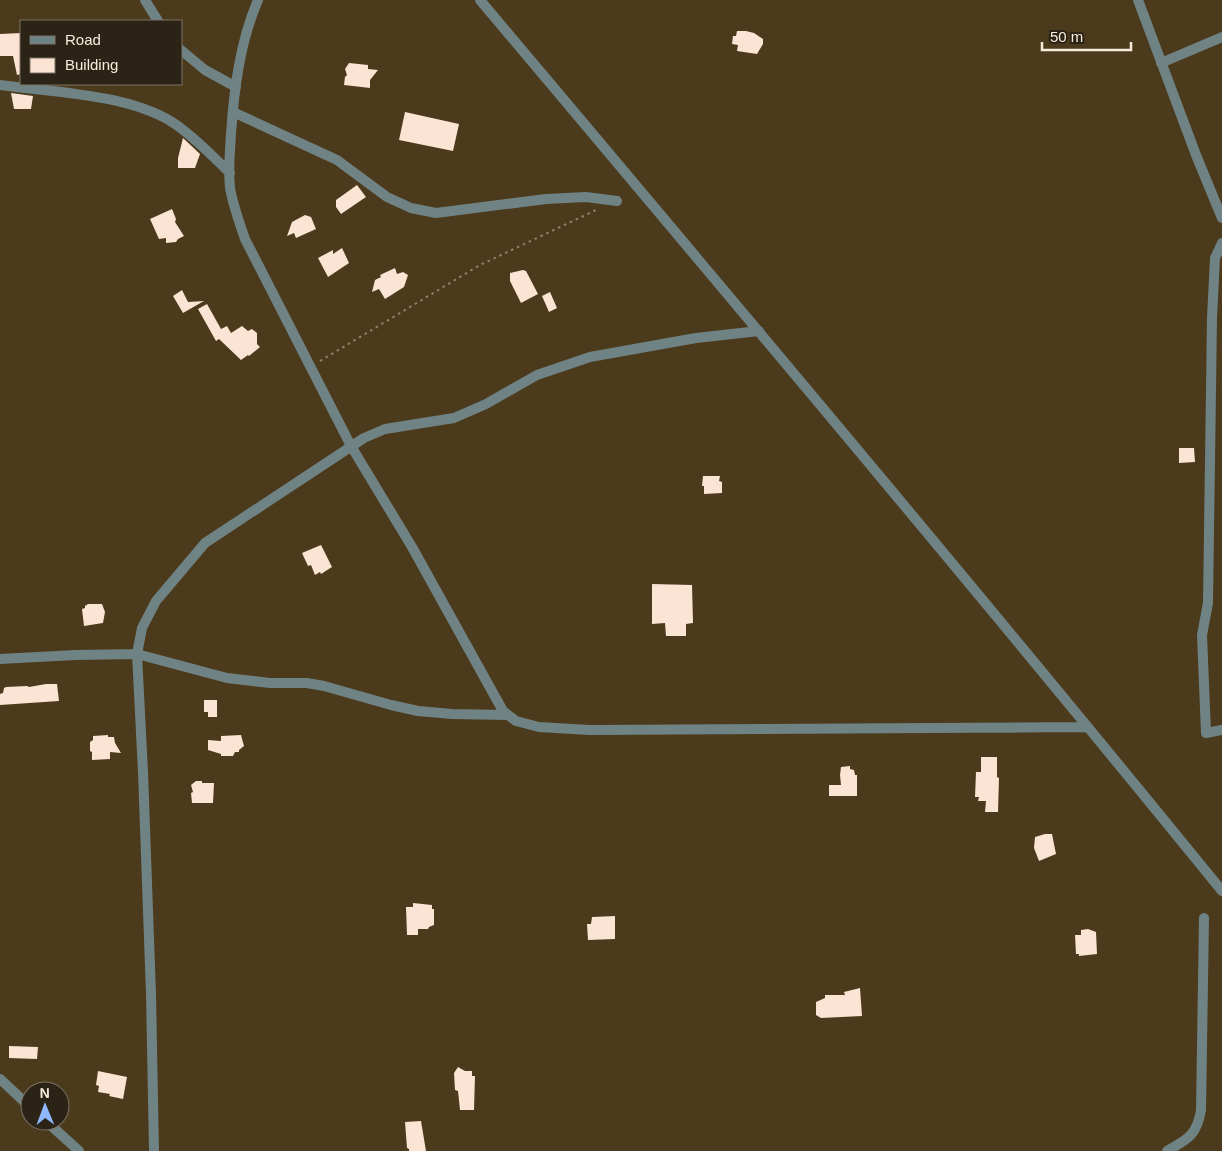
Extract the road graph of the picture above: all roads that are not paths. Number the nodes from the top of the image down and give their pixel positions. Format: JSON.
{"nodes":[{"id":1,"x":145,"y":0,"type":"edge"},
{"id":2,"x":258,"y":0,"type":"edge"},
{"id":3,"x":480,"y":0,"type":"edge"},
{"id":4,"x":1138,"y":0,"type":"edge"},
{"id":5,"x":157,"y":20,"type":"edge"},
{"id":6,"x":1222,"y":37,"type":"edge"},
{"id":7,"x":182,"y":51,"type":"edge"},
{"id":8,"x":1161,"y":63,"type":"junction"},
{"id":9,"x":0,"y":85,"type":"edge"},
{"id":10,"x":236,"y":87,"type":"junction"},
{"id":11,"x":233,"y":112,"type":"junction"},
{"id":12,"x":230,"y":173,"type":"junction"},
{"id":13,"x":617,"y":200,"type":"dead end"},
{"id":14,"x":1222,"y":218,"type":"edge"},
{"id":15,"x":1222,"y":243,"type":"edge"},
{"id":16,"x":759,"y":331,"type":"junction"},
{"id":17,"x":351,"y":446,"type":"junction"},
{"id":18,"x":137,"y":654,"type":"junction"},
{"id":19,"x":0,"y":658,"type":"edge"},
{"id":20,"x":507,"y":715,"type":"junction"},
{"id":21,"x":1088,"y":726,"type":"junction"},
{"id":22,"x":1222,"y":730,"type":"edge"},
{"id":23,"x":1222,"y":891,"type":"edge"},
{"id":24,"x":1204,"y":918,"type":"dead end"},
{"id":25,"x":0,"y":1080,"type":"edge"},
{"id":26,"x":20,"y":1098,"type":"edge"},
{"id":27,"x":57,"y":1131,"type":"edge"},
{"id":28,"x":79,"y":1151,"type":"edge"},
{"id":29,"x":154,"y":1151,"type":"edge"},
{"id":30,"x":1167,"y":1151,"type":"edge"}],
"edges":[{"from":1,"to":5,"type":"street"},
{"from":2,"to":10,"type":"street"},
{"from":3,"to":16,"type":"street"},
{"from":4,"to":8,"type":"street"},
{"from":6,"to":8,"type":"street"},
{"from":7,"to":10,"type":"street"},
{"from":8,"to":14,"type":"street"},
{"from":9,"to":12,"type":"street"},
{"from":10,"to":11,"type":"street"},
{"from":11,"to":12,"type":"street"},
{"from":11,"to":13,"type":"street"},
{"from":12,"to":17,"type":"street"},
{"from":15,"to":22,"type":"street"},
{"from":16,"to":17,"type":"street"},
{"from":16,"to":21,"type":"street"},
{"from":17,"to":18,"type":"street"},
{"from":17,"to":20,"type":"street"},
{"from":18,"to":19,"type":"street"},
{"from":18,"to":20,"type":"street"},
{"from":18,"to":29,"type":"street"},
{"from":20,"to":21,"type":"street"},
{"from":21,"to":23,"type":"street"},
{"from":24,"to":30,"type":"street"},
{"from":25,"to":26,"type":"street"},
{"from":27,"to":28,"type":"street"}]}
